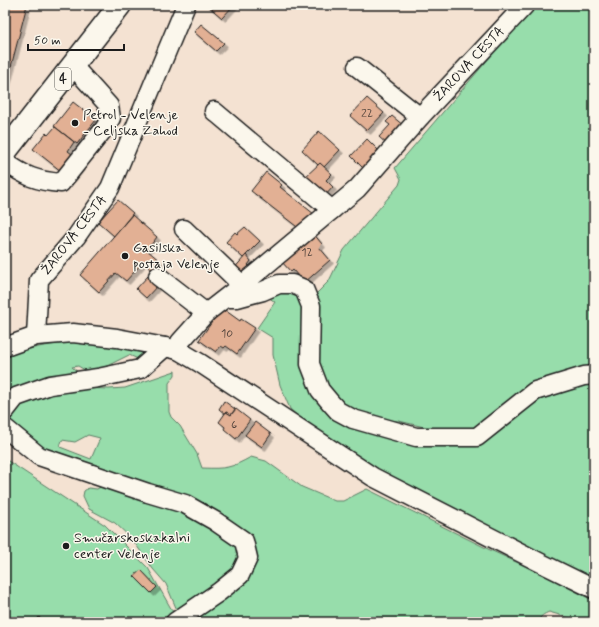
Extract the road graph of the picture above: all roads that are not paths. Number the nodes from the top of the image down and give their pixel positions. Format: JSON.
{"nodes":[{"id":1,"x":120,"y":5,"type":"edge"},
{"id":2,"x":186,"y":5,"type":"edge"},
{"id":3,"x":517,"y":7,"type":"edge"},
{"id":4,"x":74,"y":66,"type":"junction"},
{"id":5,"x":357,"y":67,"type":"dead end"},
{"id":6,"x":214,"y":111,"type":"dead end"},
{"id":7,"x":420,"y":117,"type":"junction"},
{"id":8,"x":5,"y":152,"type":"edge"},
{"id":9,"x":5,"y":162,"type":"edge"},
{"id":10,"x":332,"y":210,"type":"junction"},
{"id":11,"x":184,"y":229,"type":"dead end"},
{"id":12,"x":158,"y":276,"type":"dead end"},
{"id":13,"x":242,"y":285,"type":"junction"},
{"id":14,"x":226,"y":298,"type":"junction"},
{"id":15,"x":206,"y":313,"type":"junction"},
{"id":16,"x":36,"y":336,"type":"junction"},
{"id":17,"x":5,"y":347,"type":"edge"},
{"id":18,"x":172,"y":349,"type":"junction"},
{"id":19,"x":594,"y":375,"type":"edge"},
{"id":20,"x":5,"y":411,"type":"edge"},
{"id":21,"x":5,"y":428,"type":"edge"},
{"id":22,"x":594,"y":589,"type":"edge"},
{"id":23,"x":175,"y":622,"type":"edge"}],
"edges":[{"from":1,"to":4,"type":"main road","number":"4"},
{"from":2,"to":16,"type":"street","name":"ŽAROVA CESTA"},
{"from":3,"to":7,"type":"street","name":"ŽAROVA CESTA"},
{"from":4,"to":8,"type":"main road","number":"4"},
{"from":4,"to":9,"type":"street"},
{"from":5,"to":7,"type":"street"},
{"from":6,"to":10,"type":"street"},
{"from":7,"to":10,"type":"street","name":"ŽAROVA CESTA"},
{"from":10,"to":13,"type":"street","name":"ŽAROVA CESTA"},
{"from":11,"to":13,"type":"street"},
{"from":12,"to":15,"type":"street"},
{"from":13,"to":14,"type":"street","name":"ŽAROVA CESTA"},
{"from":14,"to":15,"type":"street","name":"ŽAROVA CESTA"},
{"from":14,"to":19,"type":"street"},
{"from":15,"to":18,"type":"street","name":"ŽAROVA CESTA"},
{"from":16,"to":17,"type":"street"},
{"from":16,"to":18,"type":"street"},
{"from":18,"to":20,"type":"street","name":"ŽAROVA CESTA"},
{"from":18,"to":22,"type":"street"},
{"from":21,"to":23,"type":"street"}]}
